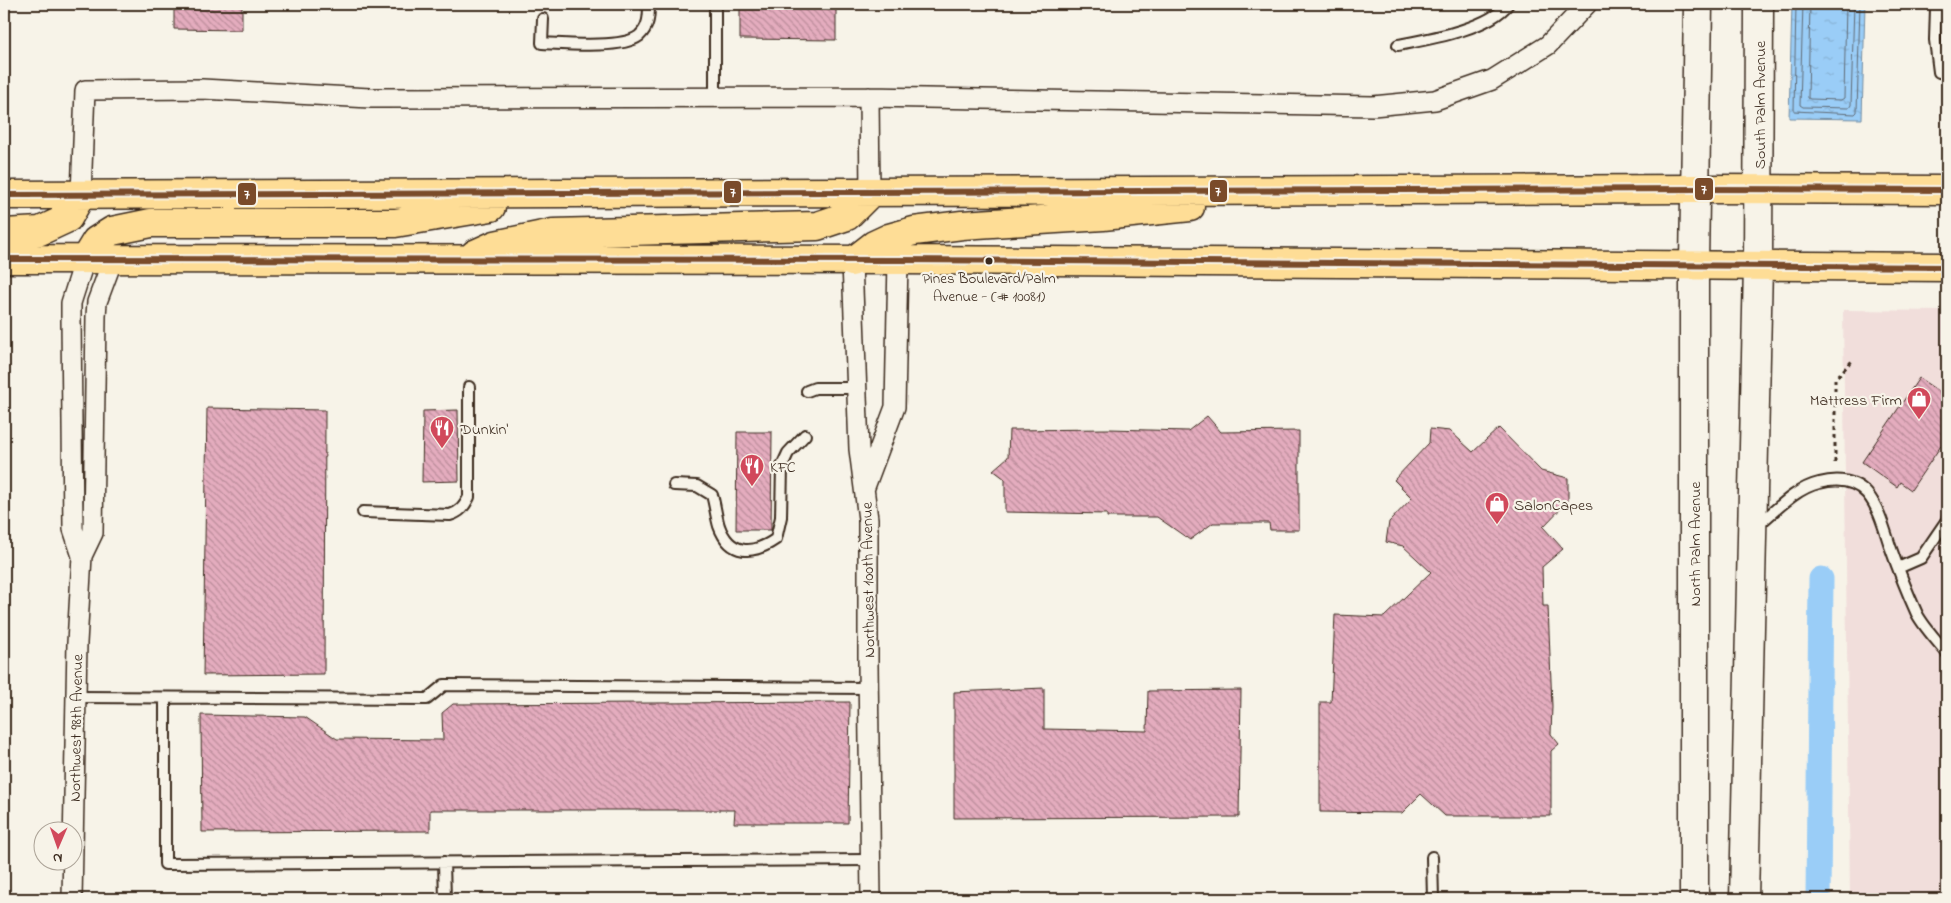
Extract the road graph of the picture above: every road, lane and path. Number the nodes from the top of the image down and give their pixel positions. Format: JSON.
{"nodes":[{"id":1,"x":650,"y":4,"type":"edge"},
{"id":2,"x":715,"y":4,"type":"edge"},
{"id":3,"x":1508,"y":4,"type":"edge"},
{"id":4,"x":1587,"y":4,"type":"edge"},
{"id":5,"x":1698,"y":4,"type":"edge"},
{"id":6,"x":1759,"y":4,"type":"edge"},
{"id":7,"x":1936,"y":8,"type":"dead end"},
{"id":8,"x":543,"y":19,"type":"dead end"},
{"id":9,"x":1398,"y":45,"type":"dead end"},
{"id":10,"x":1947,"y":74,"type":"edge"},
{"id":11,"x":715,"y":97,"type":"junction"},
{"id":12,"x":869,"y":97,"type":"junction"},
{"id":13,"x":1696,"y":189,"type":"junction"},
{"id":14,"x":1759,"y":189,"type":"junction"},
{"id":15,"x":1947,"y":190,"type":"edge"},
{"id":16,"x":1255,"y":191,"type":"junction"},
{"id":17,"x":569,"y":193,"type":"junction"},
{"id":18,"x":870,"y":193,"type":"junction"},
{"id":19,"x":81,"y":194,"type":"junction"},
{"id":20,"x":4,"y":195,"type":"edge"},
{"id":21,"x":4,"y":233,"type":"edge"},
{"id":22,"x":4,"y":259,"type":"edge"},
{"id":23,"x":85,"y":259,"type":"junction"},
{"id":24,"x":113,"y":259,"type":"junction"},
{"id":25,"x":898,"y":260,"type":"junction"},
{"id":26,"x":460,"y":261,"type":"junction"},
{"id":27,"x":852,"y":262,"type":"junction"},
{"id":28,"x":1694,"y":264,"type":"junction"},
{"id":29,"x":1758,"y":266,"type":"junction"},
{"id":30,"x":1947,"y":267,"type":"edge"},
{"id":31,"x":1852,"y":361,"type":"dead end"},
{"id":32,"x":470,"y":387,"type":"dead end"},
{"id":33,"x":858,"y":388,"type":"junction"},
{"id":34,"x":807,"y":390,"type":"dead end"},
{"id":35,"x":806,"y":436,"type":"dead end"},
{"id":36,"x":1835,"y":480,"type":"junction"},
{"id":37,"x":674,"y":485,"type":"dead end"},
{"id":38,"x":865,"y":488,"type":"junction"},
{"id":39,"x":363,"y":512,"type":"dead end"},
{"id":40,"x":1947,"y":520,"type":"edge"},
{"id":41,"x":1752,"y":529,"type":"junction"},
{"id":42,"x":82,"y":556,"type":"junction"},
{"id":43,"x":1898,"y":568,"type":"junction"},
{"id":44,"x":1947,"y":653,"type":"edge"},
{"id":45,"x":868,"y":688,"type":"junction"},
{"id":46,"x":76,"y":697,"type":"junction"},
{"id":47,"x":165,"y":698,"type":"junction"},
{"id":48,"x":1432,"y":857,"type":"dead end"},
{"id":49,"x":871,"y":860,"type":"junction"},
{"id":50,"x":444,"y":862,"type":"junction"},
{"id":51,"x":72,"y":899,"type":"edge"},
{"id":52,"x":445,"y":899,"type":"edge"},
{"id":53,"x":871,"y":899,"type":"edge"},
{"id":54,"x":1433,"y":899,"type":"edge"},
{"id":55,"x":1694,"y":899,"type":"edge"},
{"id":56,"x":1744,"y":899,"type":"edge"}],
"edges":[{"from":1,"to":8,"type":"lane"},
{"from":2,"to":11,"type":"lane"},
{"from":3,"to":9,"type":"lane"},
{"from":4,"to":12,"type":"street"},
{"from":5,"to":13,"type":"main road"},
{"from":6,"to":14,"type":"main road","name":"South Palm Avenue"},
{"from":7,"to":10,"type":"lane"},
{"from":11,"to":12,"type":"street"},
{"from":11,"to":19,"type":"street"},
{"from":12,"to":18,"type":"street"},
{"from":13,"to":14,"type":"highway"},
{"from":13,"to":16,"type":"highway"},
{"from":13,"to":28,"type":"main road","name":"North Palm Avenue"},
{"from":14,"to":15,"type":"highway"},
{"from":14,"to":29,"type":"main road","name":"South Palm Avenue"},
{"from":16,"to":18,"type":"highway"},
{"from":16,"to":27,"type":"highway"},
{"from":17,"to":18,"type":"highway"},
{"from":17,"to":19,"type":"highway"},
{"from":17,"to":23,"type":"highway"},
{"from":18,"to":26,"type":"highway"},
{"from":19,"to":20,"type":"highway"},
{"from":19,"to":21,"type":"highway"},
{"from":22,"to":23,"type":"highway"},
{"from":23,"to":24,"type":"highway"},
{"from":23,"to":42,"type":"street","name":"Northwest 98th Avenue"},
{"from":24,"to":26,"type":"highway"},
{"from":24,"to":42,"type":"street","name":"Northwest 98th Avenue"},
{"from":25,"to":27,"type":"highway"},
{"from":25,"to":28,"type":"highway"},
{"from":25,"to":38,"type":"street"},
{"from":26,"to":27,"type":"highway"},
{"from":27,"to":33,"type":"street","name":"Northwest 100th Avenue"},
{"from":28,"to":29,"type":"highway"},
{"from":28,"to":55,"type":"main road","name":"North Palm Avenue"},
{"from":29,"to":30,"type":"highway"},
{"from":29,"to":41,"type":"main road"},
{"from":31,"to":36,"type":"path"},
{"from":32,"to":39,"type":"lane"},
{"from":33,"to":34,"type":"lane"},
{"from":33,"to":38,"type":"street","name":"Northwest 100th Avenue"},
{"from":35,"to":37,"type":"lane"},
{"from":36,"to":41,"type":"lane"},
{"from":36,"to":43,"type":"lane"},
{"from":38,"to":45,"type":"street","name":"Northwest 100th Avenue"},
{"from":40,"to":43,"type":"lane"},
{"from":41,"to":56,"type":"main road"},
{"from":42,"to":46,"type":"street","name":"Northwest 98th Avenue"},
{"from":43,"to":44,"type":"lane"},
{"from":45,"to":47,"type":"lane"},
{"from":45,"to":49,"type":"street","name":"Northwest 100th Avenue"},
{"from":46,"to":47,"type":"lane"},
{"from":46,"to":51,"type":"street","name":"Northwest 98th Avenue"},
{"from":47,"to":50,"type":"lane"},
{"from":48,"to":54,"type":"lane"},
{"from":49,"to":50,"type":"lane"},
{"from":49,"to":53,"type":"street","name":"Northwest 100th Avenue"},
{"from":50,"to":52,"type":"lane"}]}
